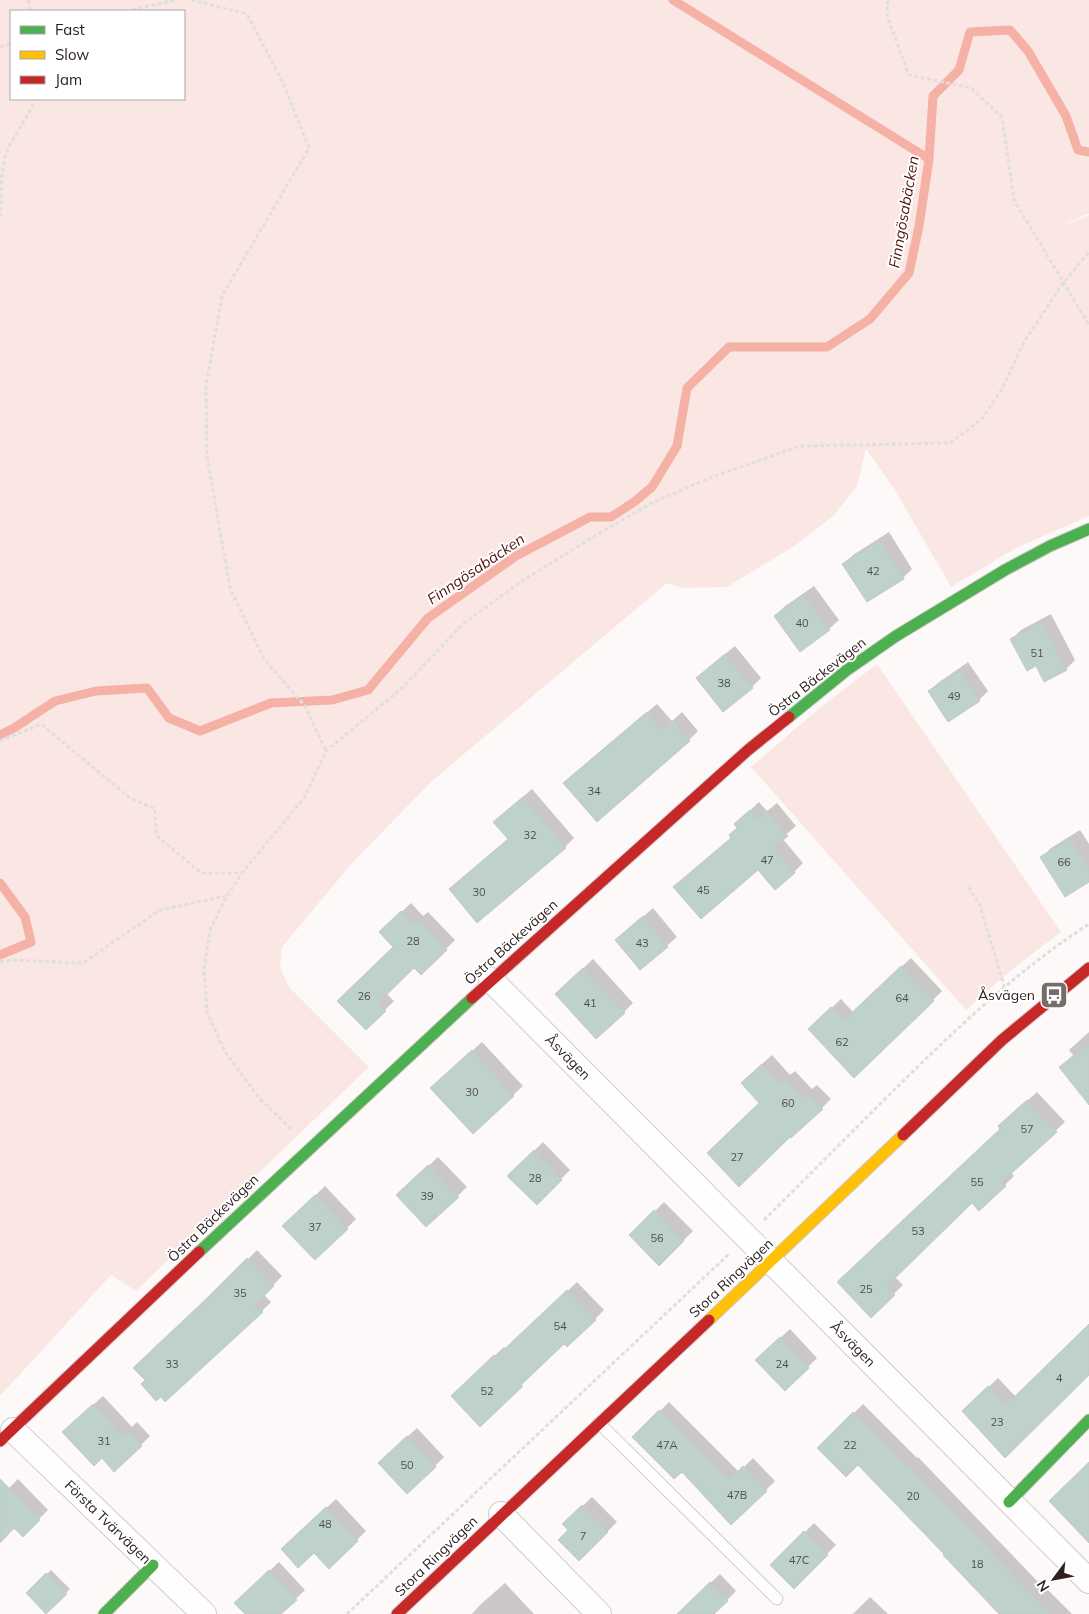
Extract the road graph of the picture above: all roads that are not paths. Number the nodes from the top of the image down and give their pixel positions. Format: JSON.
{"nodes":[{"id":1,"x":1089,"y":529,"type":"edge"},
{"id":2,"x":1089,"y":968,"type":"edge"},
{"id":3,"x":491,"y":980,"type":"junction"},
{"id":4,"x":771,"y":1261,"type":"junction"},
{"id":5,"x":1089,"y":1420,"type":"edge"},
{"id":6,"x":599,"y":1423,"type":"junction"},
{"id":7,"x":6,"y":1435,"type":"edge"},
{"id":8,"x":1009,"y":1502,"type":"junction"},
{"id":9,"x":502,"y":1514,"type":"junction"},
{"id":10,"x":153,"y":1565,"type":"junction"},
{"id":11,"x":1089,"y":1581,"type":"edge"},
{"id":12,"x":777,"y":1599,"type":"dead end"},
{"id":13,"x":104,"y":1614,"type":"edge"},
{"id":14,"x":204,"y":1614,"type":"edge"},
{"id":15,"x":397,"y":1614,"type":"edge"},
{"id":16,"x":599,"y":1614,"type":"edge"}],
"edges":[{"from":1,"to":3,"type":"street","name":"Östra Bäckevägen"},
{"from":2,"to":4,"type":"street","name":"Stora Ringvägen"},
{"from":3,"to":4,"type":"street","name":"Åsvägen"},
{"from":3,"to":7,"type":"street","name":"Östra Bäckevägen"},
{"from":4,"to":6,"type":"street","name":"Stora Ringvägen"},
{"from":4,"to":8,"type":"street","name":"Åsvägen"},
{"from":5,"to":8,"type":"street"},
{"from":6,"to":9,"type":"street","name":"Stora Ringvägen"},
{"from":6,"to":12,"type":"lane"},
{"from":7,"to":10,"type":"street","name":"Första Tvärvägen"},
{"from":8,"to":11,"type":"street","name":"Åsvägen"},
{"from":9,"to":15,"type":"street","name":"Stora Ringvägen"},
{"from":9,"to":16,"type":"street"},
{"from":10,"to":13,"type":"street"},
{"from":10,"to":14,"type":"street","name":"Första Tvärvägen"}]}
